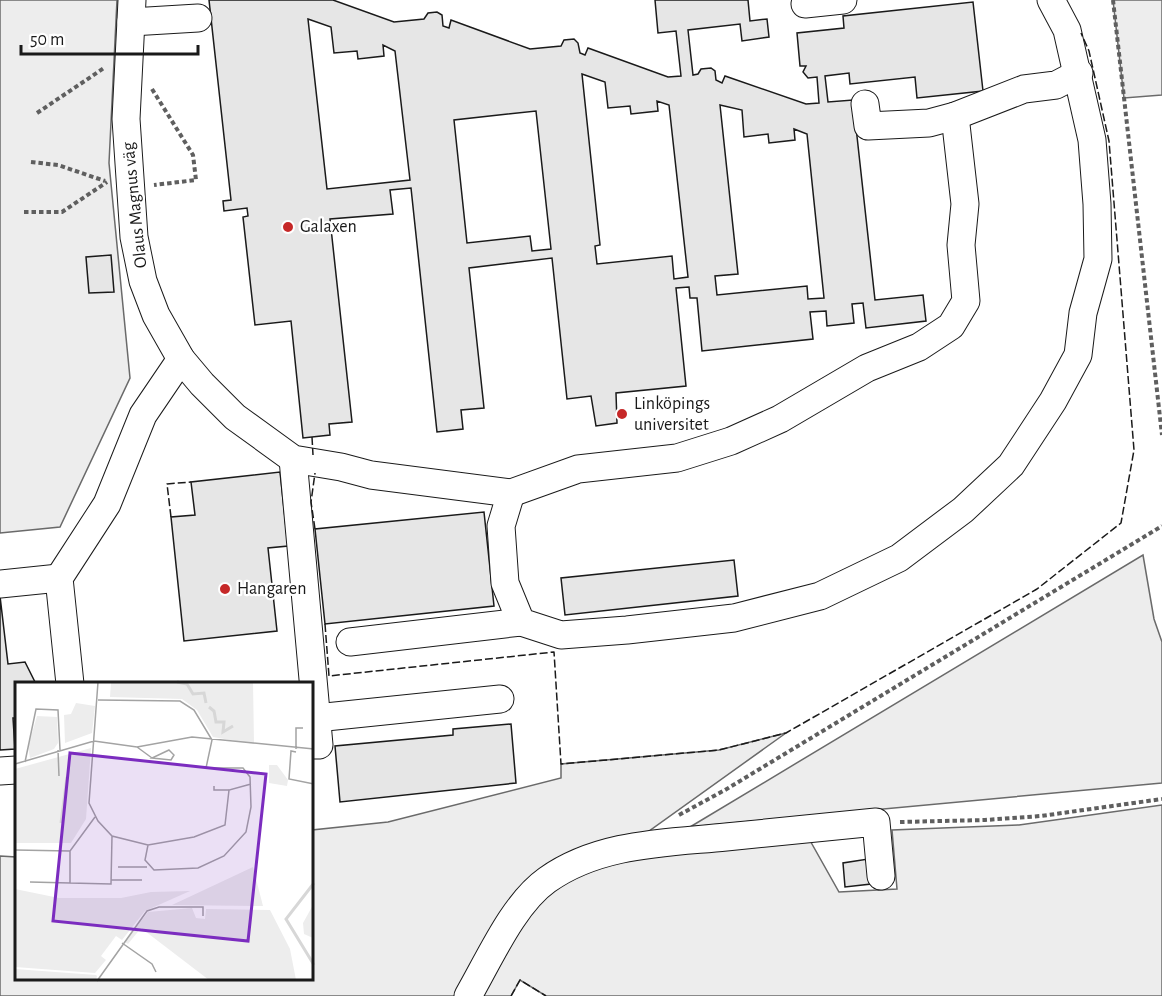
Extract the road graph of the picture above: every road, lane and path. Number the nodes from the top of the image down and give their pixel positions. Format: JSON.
{"nodes":[{"id":1,"x":806,"y":0,"type":"edge"},
{"id":2,"x":843,"y":0,"type":"edge"},
{"id":3,"x":1051,"y":0,"type":"edge"},
{"id":4,"x":1113,"y":0,"type":"edge"},
{"id":5,"x":131,"y":11,"type":"edge"},
{"id":6,"x":198,"y":18,"type":"dead end"},
{"id":7,"x":129,"y":51,"type":"junction"},
{"id":8,"x":1079,"y":73,"type":"junction"},
{"id":9,"x":148,"y":83,"type":"dead end"},
{"id":10,"x":865,"y":104,"type":"dead end"},
{"id":11,"x":37,"y":113,"type":"dead end"},
{"id":12,"x":955,"y":116,"type":"junction"},
{"id":13,"x":31,"y":162,"type":"dead end"},
{"id":14,"x":120,"y":184,"type":"junction"},
{"id":15,"x":24,"y":212,"type":"dead end"},
{"id":16,"x":181,"y":359,"type":"junction"},
{"id":17,"x":1160,"y":401,"type":"edge"},
{"id":18,"x":1162,"y":435,"type":"edge"},
{"id":19,"x":293,"y":459,"type":"junction"},
{"id":20,"x":512,"y":493,"type":"junction"},
{"id":21,"x":1162,"y":526,"type":"edge"},
{"id":22,"x":59,"y":578,"type":"junction"},
{"id":23,"x":0,"y":584,"type":"edge"},
{"id":24,"x":521,"y":622,"type":"junction"},
{"id":25,"x":350,"y":642,"type":"dead end"},
{"id":26,"x":70,"y":682,"type":"edge"},
{"id":27,"x":313,"y":682,"type":"edge"},
{"id":28,"x":314,"y":695,"type":"edge"},
{"id":29,"x":500,"y":699,"type":"dead end"},
{"id":30,"x":316,"y":718,"type":"junction"},
{"id":31,"x":314,"y":745,"type":"edge"},
{"id":32,"x":15,"y":770,"type":"edge"},
{"id":33,"x":0,"y":771,"type":"edge"},
{"id":34,"x":1162,"y":799,"type":"edge"},
{"id":35,"x":677,"y":816,"type":"dead end"},
{"id":36,"x":876,"y":822,"type":"junction"},
{"id":37,"x":881,"y":876,"type":"dead end"},
{"id":38,"x":468,"y":996,"type":"edge"}],
"edges":[{"from":1,"to":2,"type":"lane"},
{"from":3,"to":8,"type":"lane"},
{"from":4,"to":17,"type":"path"},
{"from":5,"to":6,"type":"lane"},
{"from":5,"to":7,"type":"lane","name":"Olaus Magnus väg"},
{"from":7,"to":11,"type":"path"},
{"from":7,"to":14,"type":"lane","name":"Olaus Magnus väg"},
{"from":8,"to":12,"type":"lane"},
{"from":8,"to":24,"type":"lane"},
{"from":9,"to":14,"type":"path"},
{"from":10,"to":12,"type":"lane"},
{"from":12,"to":20,"type":"lane"},
{"from":13,"to":14,"type":"path"},
{"from":14,"to":15,"type":"path"},
{"from":14,"to":16,"type":"lane","name":"Olaus Magnus väg"},
{"from":16,"to":19,"type":"lane","name":"Olaus Magnus väg"},
{"from":16,"to":22,"type":"lane"},
{"from":17,"to":18,"type":"path"},
{"from":19,"to":20,"type":"lane"},
{"from":19,"to":27,"type":"lane"},
{"from":20,"to":24,"type":"lane"},
{"from":21,"to":35,"type":"path"},
{"from":22,"to":23,"type":"lane"},
{"from":22,"to":26,"type":"lane"},
{"from":24,"to":25,"type":"lane"},
{"from":28,"to":30,"type":"lane"},
{"from":29,"to":30,"type":"lane"},
{"from":30,"to":31,"type":"lane"},
{"from":32,"to":33,"type":"lane"},
{"from":34,"to":36,"type":"path"},
{"from":36,"to":37,"type":"lane"},
{"from":36,"to":38,"type":"lane"}]}
